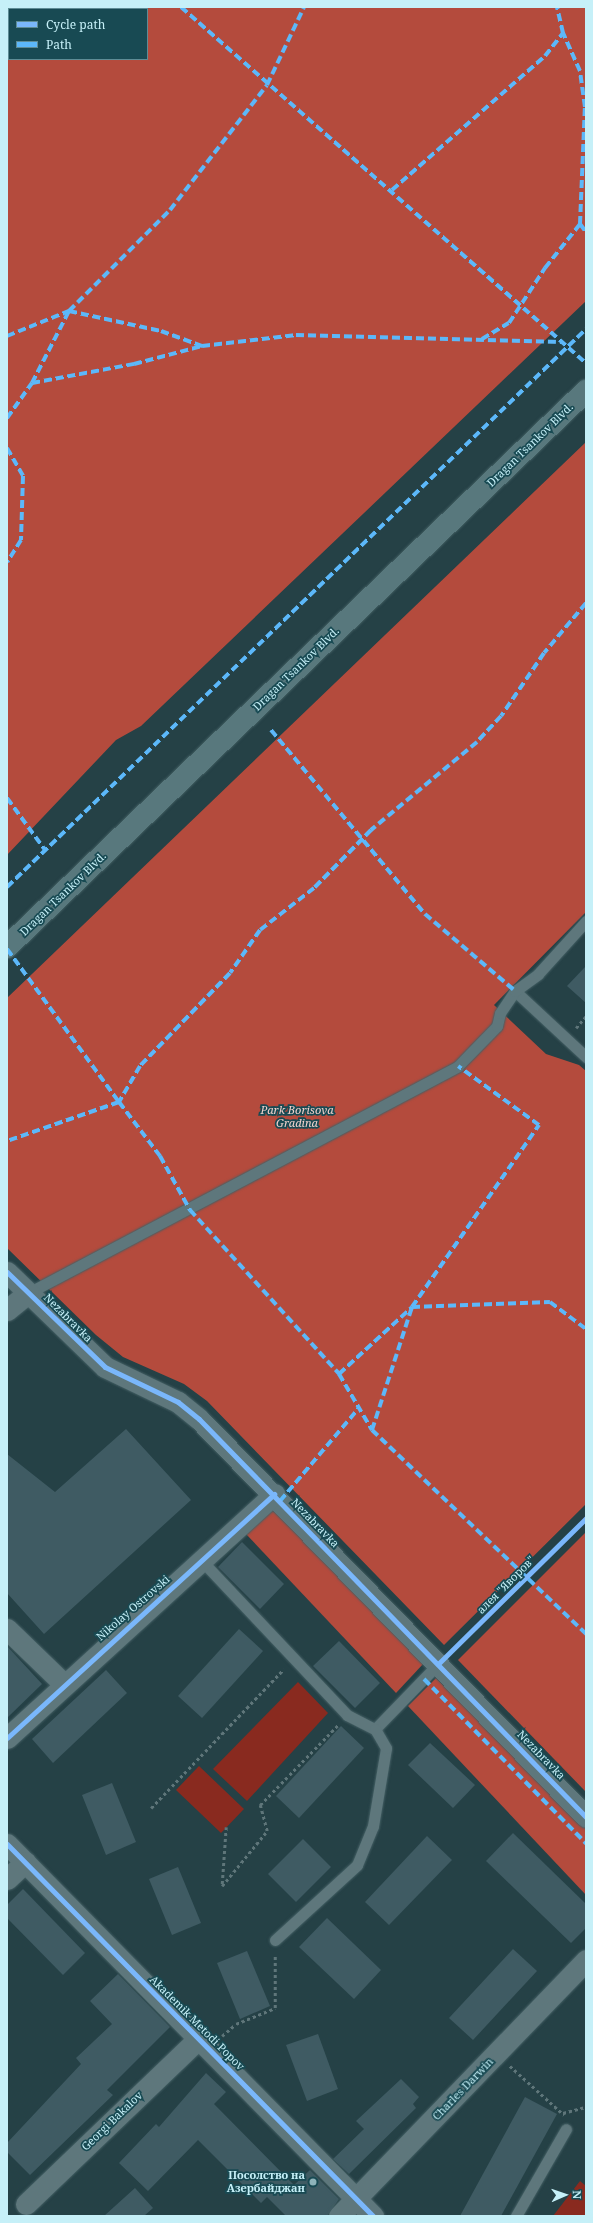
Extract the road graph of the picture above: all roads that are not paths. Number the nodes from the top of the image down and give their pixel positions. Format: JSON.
{"nodes":[{"id":1,"x":586,"y":391,"type":"edge"},
{"id":2,"x":586,"y":921,"type":"edge"},
{"id":3,"x":7,"y":948,"type":"edge"},
{"id":4,"x":516,"y":991,"type":"junction"},
{"id":5,"x":586,"y":1057,"type":"edge"},
{"id":6,"x":7,"y":1272,"type":"edge"},
{"id":7,"x":28,"y":1293,"type":"junction"},
{"id":8,"x":7,"y":1310,"type":"edge"},
{"id":9,"x":274,"y":1494,"type":"junction"},
{"id":10,"x":202,"y":1561,"type":"junction"},
{"id":11,"x":7,"y":1629,"type":"edge"},
{"id":12,"x":438,"y":1664,"type":"junction"},
{"id":13,"x":63,"y":1683,"type":"junction"},
{"id":14,"x":376,"y":1729,"type":"junction"},
{"id":15,"x":7,"y":1738,"type":"edge"},
{"id":16,"x":586,"y":1817,"type":"edge"},
{"id":17,"x":7,"y":1844,"type":"edge"},
{"id":18,"x":24,"y":1862,"type":"junction"},
{"id":19,"x":7,"y":1879,"type":"edge"},
{"id":20,"x":275,"y":1940,"type":"road end"},
{"id":21,"x":586,"y":1960,"type":"edge"},
{"id":22,"x":199,"y":2038,"type":"junction"},
{"id":23,"x":566,"y":2129,"type":"road end"},
{"id":24,"x":356,"y":2199,"type":"junction"},
{"id":25,"x":26,"y":2204,"type":"dead end"},
{"id":26,"x":338,"y":2216,"type":"edge"},
{"id":27,"x":374,"y":2216,"type":"edge"},
{"id":28,"x":516,"y":2216,"type":"edge"}],
"edges":[{"from":1,"to":3,"type":"main road","name":"Dragan Tsankov Blvd."},
{"from":2,"to":4,"type":"lane"},
{"from":4,"to":5,"type":"lane"},
{"from":4,"to":7,"type":"lane"},
{"from":6,"to":7,"type":"street","name":"Nezabravka"},
{"from":7,"to":8,"type":"street"},
{"from":7,"to":9,"type":"street","name":"Nezabravka"},
{"from":9,"to":10,"type":"street","name":"Nikolay Ostrovski"},
{"from":9,"to":12,"type":"street","name":"Nezabravka"},
{"from":10,"to":13,"type":"street","name":"Nikolay Ostrovski"},
{"from":10,"to":14,"type":"lane"},
{"from":11,"to":13,"type":"street"},
{"from":12,"to":14,"type":"lane"},
{"from":12,"to":16,"type":"street","name":"Nezabravka"},
{"from":13,"to":15,"type":"street","name":"Nikolay Ostrovski"},
{"from":14,"to":20,"type":"lane"},
{"from":17,"to":18,"type":"street","name":"Akademik Metodi Popov"},
{"from":18,"to":19,"type":"street"},
{"from":18,"to":22,"type":"street","name":"Akademik Metodi Popov"},
{"from":21,"to":24,"type":"street","name":"Charles Darwin"},
{"from":22,"to":24,"type":"street","name":"Akademik Metodi Popov"},
{"from":22,"to":25,"type":"street","name":"Georgi Bakalov"},
{"from":23,"to":28,"type":"lane"},
{"from":24,"to":26,"type":"street","name":"Charles Darwin"},
{"from":24,"to":27,"type":"street","name":"Akademik Metodi Popov"}]}
